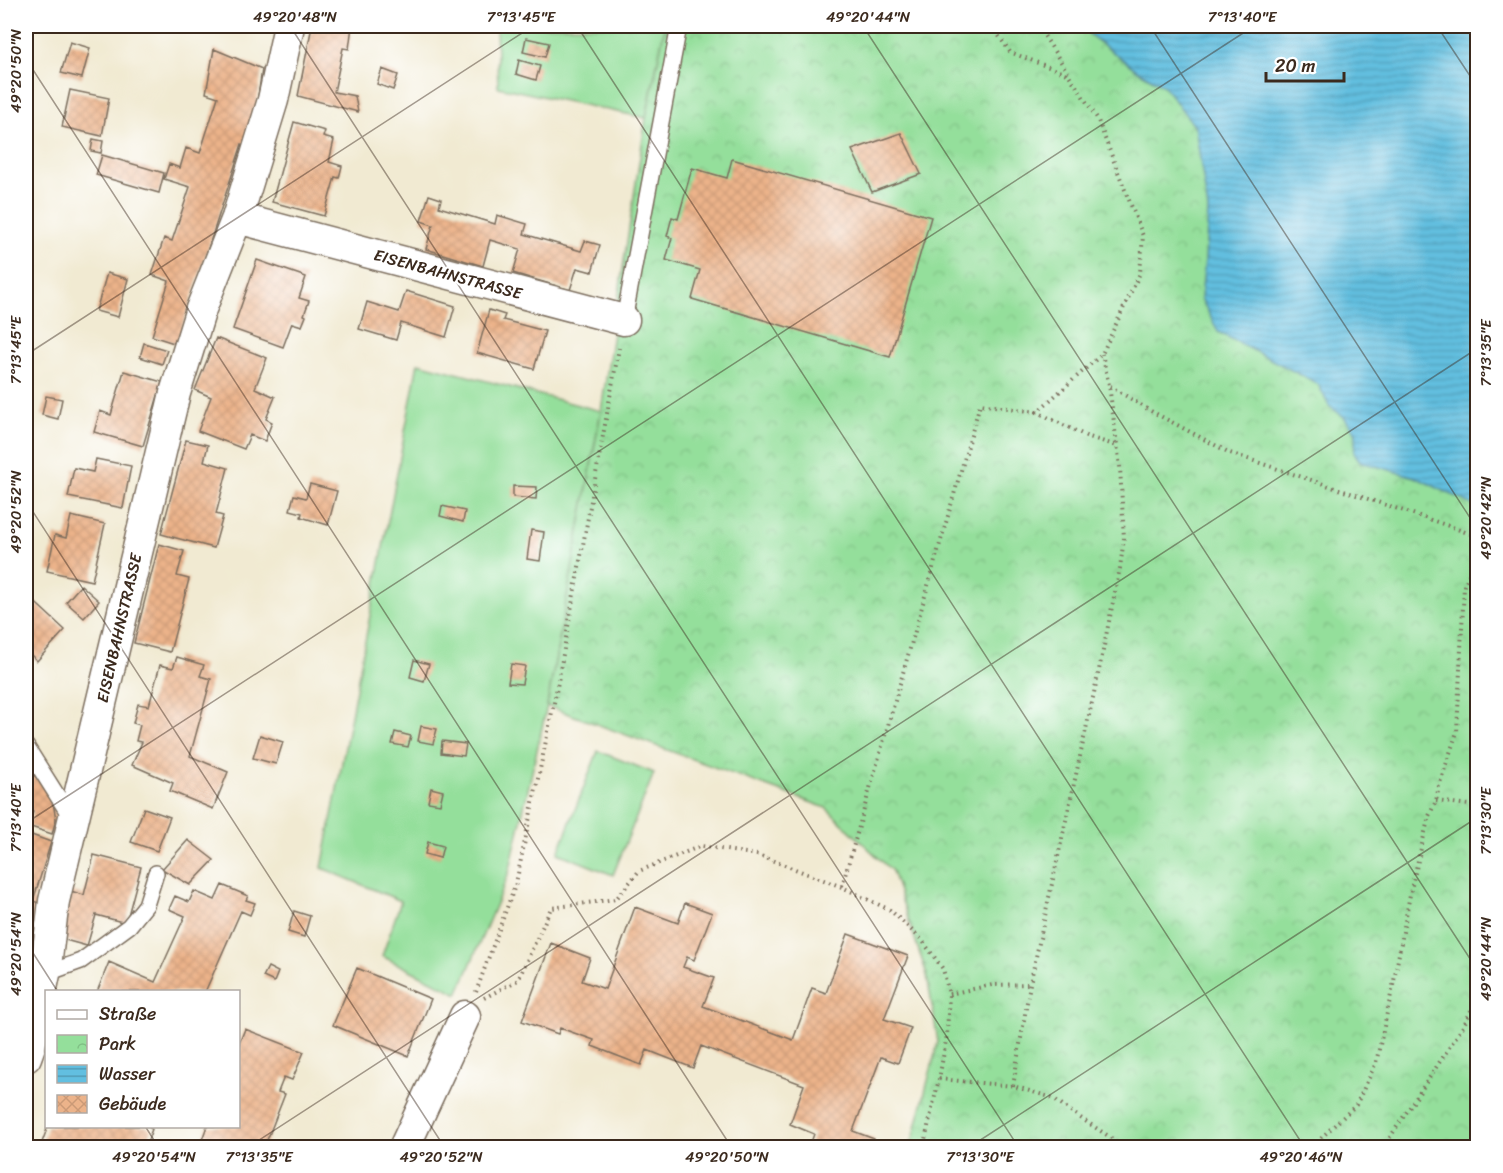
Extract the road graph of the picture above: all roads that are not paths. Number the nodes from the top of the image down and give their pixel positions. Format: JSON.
{"nodes":[{"id":1,"x":289,"y":26,"type":"edge"},
{"id":2,"x":679,"y":26,"type":"edge"},
{"id":3,"x":237,"y":218,"type":"junction"},
{"id":4,"x":624,"y":320,"type":"joint"},
{"id":5,"x":26,"y":746,"type":"edge"},
{"id":6,"x":74,"y":821,"type":"junction"},
{"id":7,"x":156,"y":873,"type":"dead end"},
{"id":8,"x":45,"y":974,"type":"junction"},
{"id":9,"x":468,"y":1010,"type":"road end"},
{"id":10,"x":27,"y":1049,"type":"edge"},
{"id":11,"x":404,"y":1148,"type":"edge"}],
"edges":[{"from":1,"to":3,"type":"street","name":"EISENBAHNSTRASSE"},
{"from":2,"to":4,"type":"lane"},
{"from":3,"to":4,"type":"street","name":"EISENBAHNSTRASSE"},
{"from":3,"to":6,"type":"street","name":"EISENBAHNSTRASSE"},
{"from":5,"to":6,"type":"lane"},
{"from":6,"to":8,"type":"street","name":"EISENBAHNSTRASSE"},
{"from":7,"to":8,"type":"lane"},
{"from":8,"to":10,"type":"street","name":"EISENBAHNSTRASSE"},
{"from":9,"to":11,"type":"street"}]}
